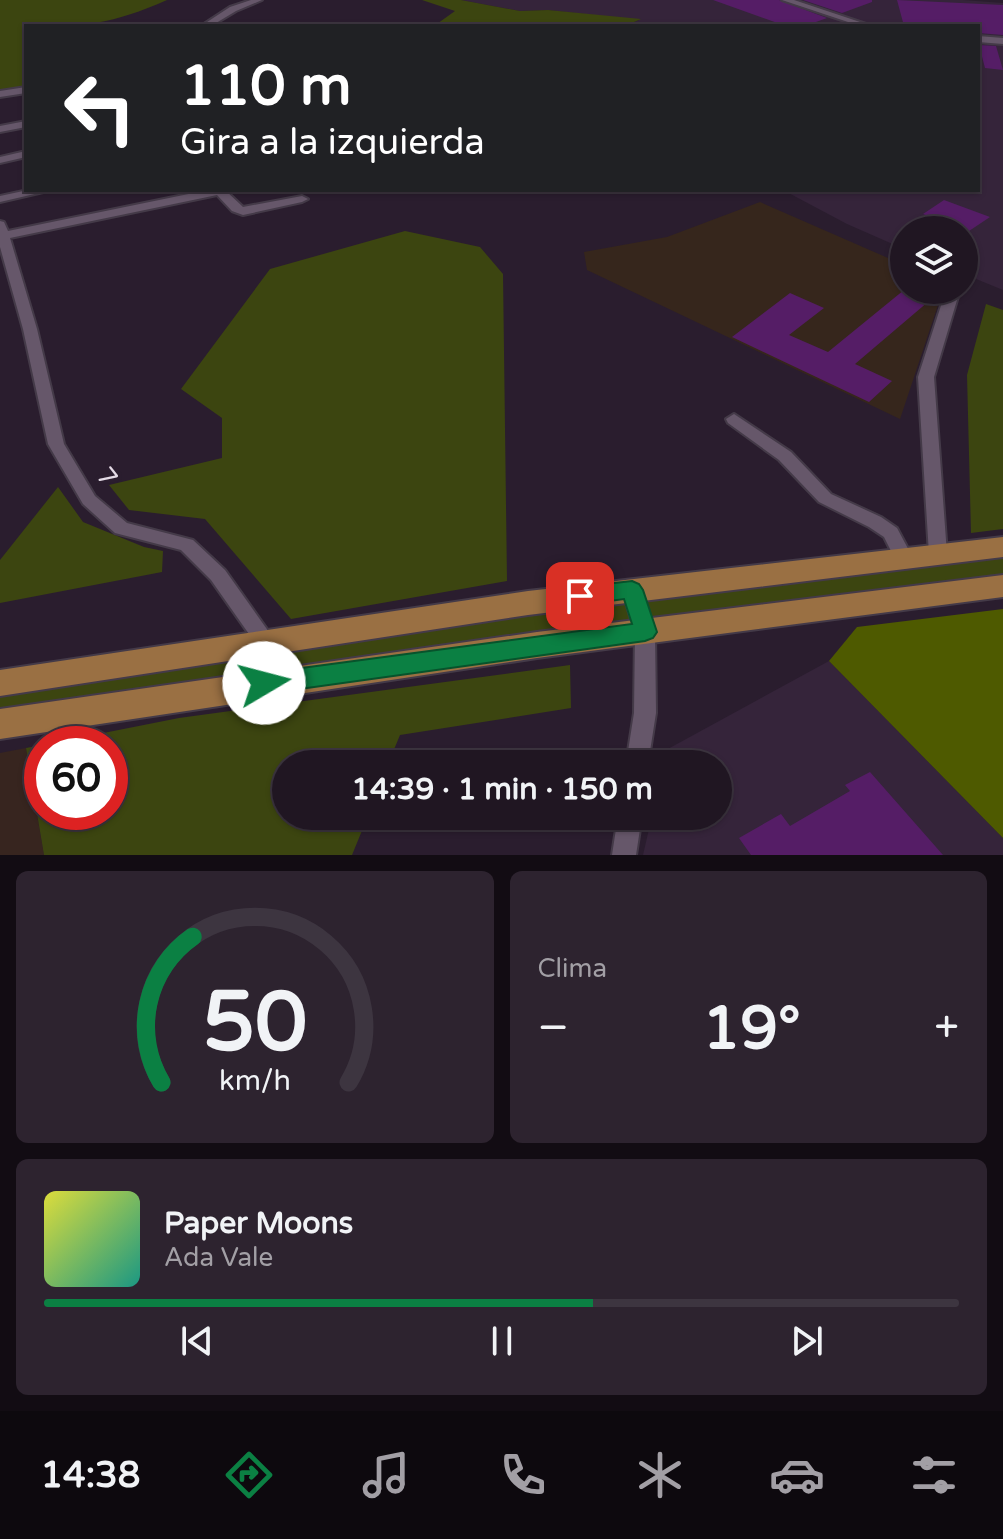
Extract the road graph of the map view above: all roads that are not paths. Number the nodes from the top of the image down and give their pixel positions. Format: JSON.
{"nodes":[{"id":1,"x":258,"y":0,"type":"edge"},
{"id":2,"x":786,"y":0,"type":"edge"},
{"id":3,"x":208,"y":24,"type":"edge"},
{"id":4,"x":862,"y":24,"type":"edge"},
{"id":5,"x":980,"y":39,"type":"edge"},
{"id":6,"x":1003,"y":41,"type":"edge"},
{"id":7,"x":24,"y":90,"type":"edge"},
{"id":8,"x":0,"y":94,"type":"edge"},
{"id":9,"x":24,"y":124,"type":"edge"},
{"id":10,"x":0,"y":129,"type":"edge"},
{"id":11,"x":24,"y":154,"type":"edge"},
{"id":12,"x":0,"y":160,"type":"edge"},
{"id":13,"x":36,"y":192,"type":"edge"},
{"id":14,"x":209,"y":192,"type":"edge"},
{"id":15,"x":222,"y":192,"type":"edge"},
{"id":16,"x":0,"y":199,"type":"edge"},
{"id":17,"x":302,"y":199,"type":"dead end"},
{"id":18,"x":1,"y":230,"type":"edge"},
{"id":19,"x":949,"y":304,"type":"edge"},
{"id":20,"x":734,"y":419,"type":"dead end"},
{"id":21,"x":1003,"y":547,"type":"edge"},
{"id":22,"x":938,"y":554,"type":"junction"},
{"id":23,"x":904,"y":558,"type":"junction"},
{"id":24,"x":1003,"y":586,"type":"edge"},
{"id":25,"x":632,"y":590,"type":"junction"},
{"id":26,"x":645,"y":632,"type":"junction"},
{"id":27,"x":266,"y":642,"type":"junction"},
{"id":28,"x":0,"y":683,"type":"edge"},
{"id":29,"x":264,"y":683,"type":"junction"},
{"id":30,"x":0,"y":724,"type":"edge"},
{"id":31,"x":639,"y":750,"type":"edge"},
{"id":32,"x":628,"y":830,"type":"edge"},
{"id":33,"x":624,"y":855,"type":"edge"}],
"edges":[{"from":1,"to":3,"type":"street"},
{"from":2,"to":4,"type":"street"},
{"from":5,"to":6,"type":"street"},
{"from":7,"to":8,"type":"street"},
{"from":9,"to":10,"type":"street"},
{"from":11,"to":12,"type":"street"},
{"from":13,"to":16,"type":"street"},
{"from":14,"to":18,"type":"street"},
{"from":15,"to":17,"type":"street"},
{"from":18,"to":27,"type":"street","name":"7"},
{"from":19,"to":22,"type":"street"},
{"from":20,"to":23,"type":"street"},
{"from":21,"to":22,"type":"main road"},
{"from":22,"to":23,"type":"main road"},
{"from":23,"to":25,"type":"main road"},
{"from":24,"to":26,"type":"main road"},
{"from":25,"to":26,"type":"street"},
{"from":25,"to":27,"type":"main road"},
{"from":26,"to":29,"type":"main road"},
{"from":26,"to":31,"type":"street"},
{"from":27,"to":28,"type":"main road"},
{"from":27,"to":29,"type":"street"},
{"from":29,"to":30,"type":"main road"},
{"from":32,"to":33,"type":"street"}]}
